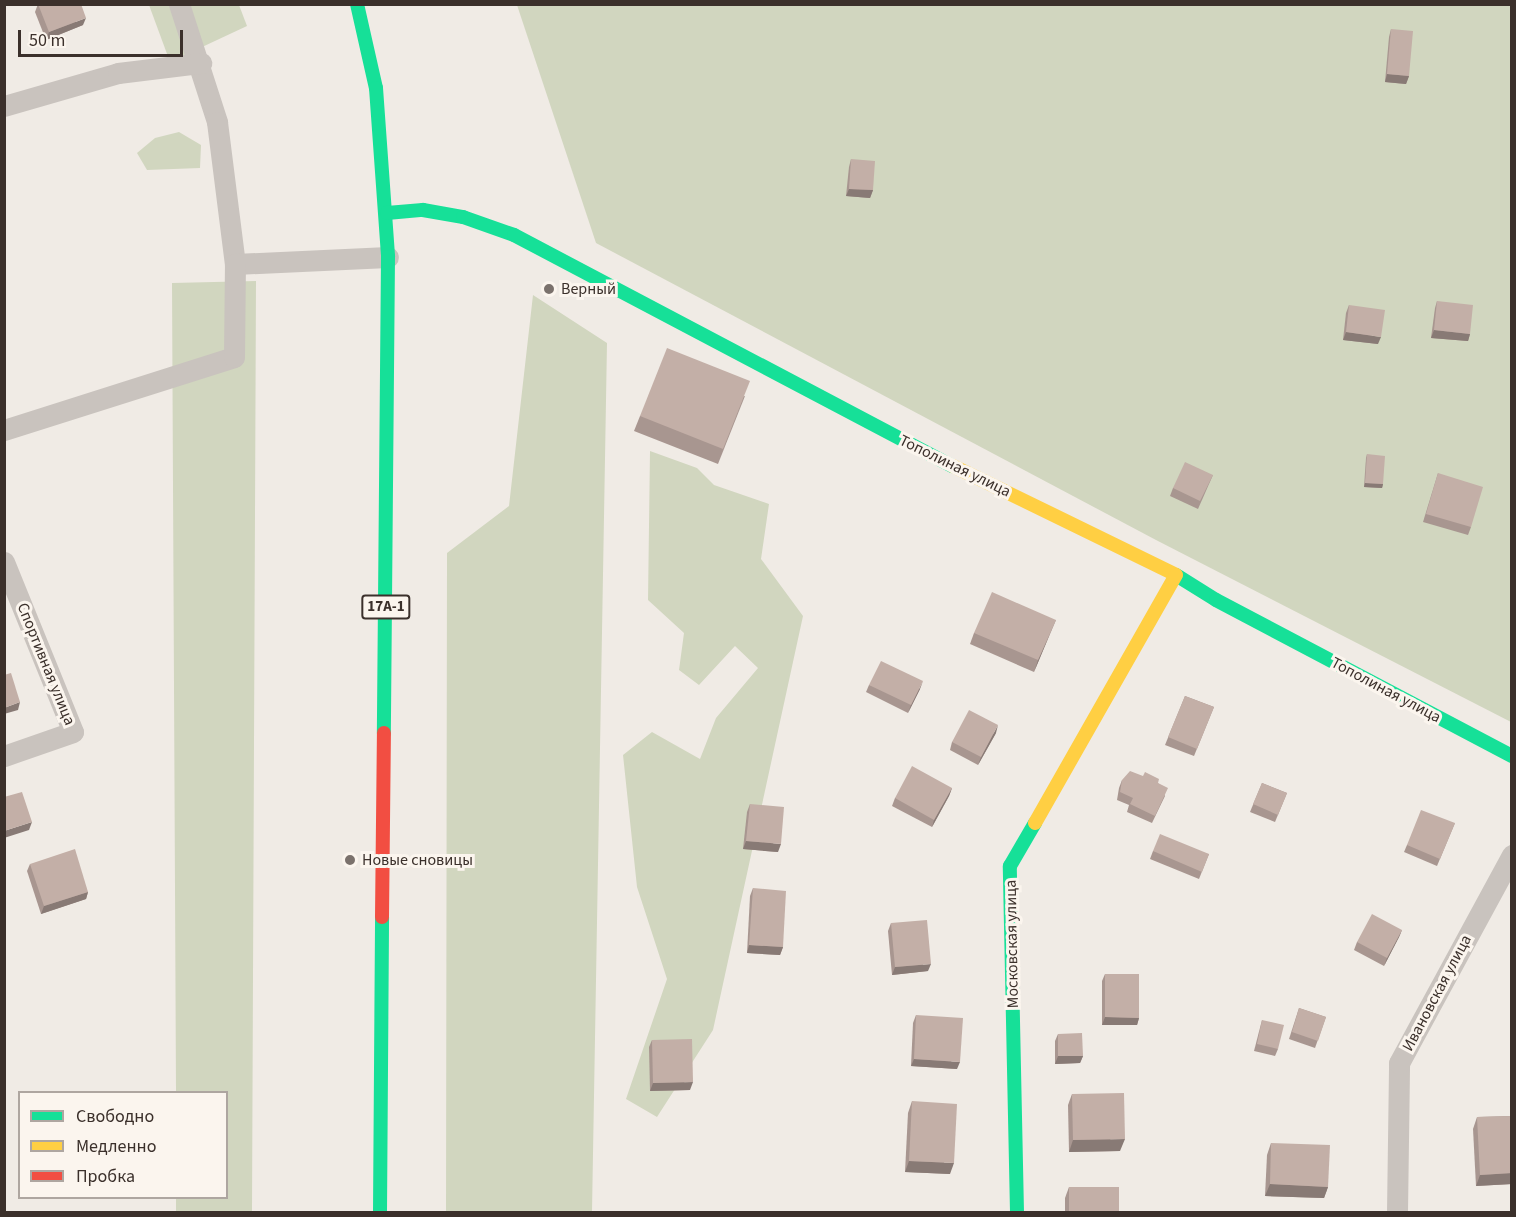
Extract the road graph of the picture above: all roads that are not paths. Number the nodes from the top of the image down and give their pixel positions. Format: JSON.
{"nodes":[{"id":1,"x":179,"y":4,"type":"edge"},
{"id":2,"x":357,"y":4,"type":"edge"},
{"id":3,"x":201,"y":63,"type":"junction"},
{"id":4,"x":4,"y":106,"type":"edge"},
{"id":5,"x":387,"y":213,"type":"junction"},
{"id":6,"x":388,"y":257,"type":"junction"},
{"id":7,"x":235,"y":264,"type":"junction"},
{"id":8,"x":4,"y":429,"type":"edge"},
{"id":9,"x":4,"y":562,"type":"edge"},
{"id":10,"x":1176,"y":575,"type":"junction"},
{"id":11,"x":4,"y":756,"type":"edge"},
{"id":12,"x":1512,"y":756,"type":"edge"},
{"id":13,"x":1512,"y":855,"type":"edge"},
{"id":14,"x":380,"y":1212,"type":"edge"},
{"id":15,"x":1017,"y":1212,"type":"edge"},
{"id":16,"x":1397,"y":1212,"type":"edge"}],
"edges":[{"from":1,"to":3,"type":"street"},
{"from":2,"to":5,"type":"street","number":"17А-1"},
{"from":3,"to":4,"type":"street"},
{"from":3,"to":7,"type":"street"},
{"from":5,"to":6,"type":"street","number":"17А-1"},
{"from":5,"to":10,"type":"street","name":"Тополиная улица"},
{"from":6,"to":7,"type":"street"},
{"from":6,"to":14,"type":"street","number":"17А-1"},
{"from":7,"to":8,"type":"street"},
{"from":9,"to":11,"type":"street","name":"Спортивная улица"},
{"from":10,"to":12,"type":"street","name":"Тополиная улица"},
{"from":10,"to":15,"type":"street","name":"Московская улица"},
{"from":13,"to":16,"type":"street","name":"Ивановская улица"}]}
